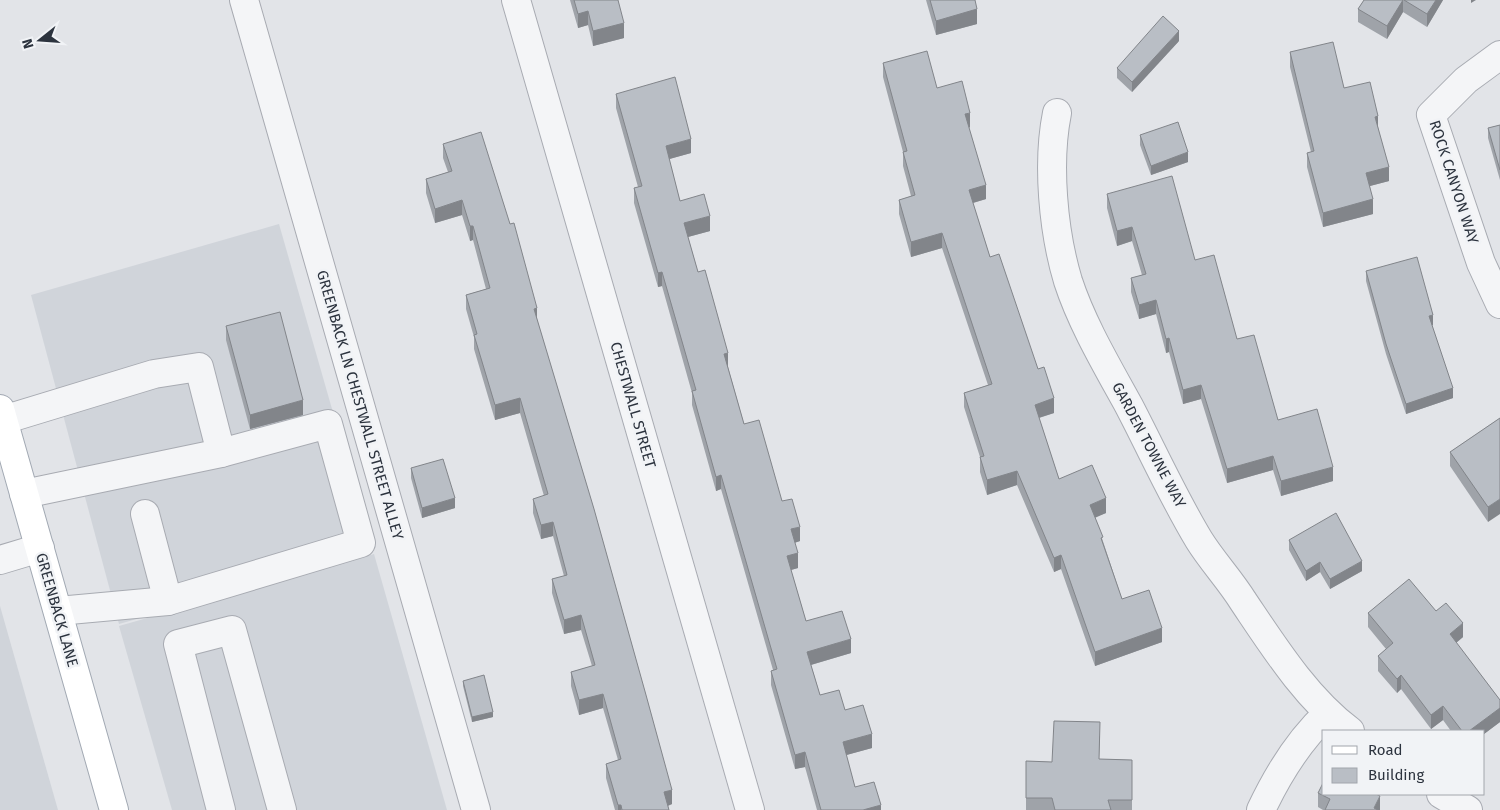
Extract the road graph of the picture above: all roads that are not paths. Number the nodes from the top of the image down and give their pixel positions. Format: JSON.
{"nodes":[{"id":1,"x":244,"y":0,"type":"edge"},
{"id":2,"x":516,"y":0,"type":"edge"},
{"id":3,"x":1500,"y":56,"type":"edge"},
{"id":4,"x":1057,"y":113,"type":"dead end"},
{"id":5,"x":1500,"y":304,"type":"edge"},
{"id":6,"x":1,"y":414,"type":"edge"},
{"id":7,"x":221,"y":453,"type":"junction"},
{"id":8,"x":24,"y":494,"type":"junction"},
{"id":9,"x":145,"y":514,"type":"dead end"},
{"id":10,"x":40,"y":548,"type":"junction"},
{"id":11,"x":0,"y":560,"type":"edge"},
{"id":12,"x":168,"y":601,"type":"junction"},
{"id":13,"x":58,"y":611,"type":"junction"},
{"id":14,"x":1327,"y":714,"type":"junction"},
{"id":15,"x":1349,"y":730,"type":"edge"},
{"id":16,"x":1443,"y":795,"type":"edge"},
{"id":17,"x":114,"y":810,"type":"edge"},
{"id":18,"x":221,"y":810,"type":"edge"},
{"id":19,"x":282,"y":810,"type":"edge"},
{"id":20,"x":476,"y":810,"type":"edge"},
{"id":21,"x":750,"y":810,"type":"edge"},
{"id":22,"x":1261,"y":810,"type":"edge"},
{"id":23,"x":1468,"y":810,"type":"edge"}],
"edges":[{"from":1,"to":20,"type":"street","name":"GREENBACK LN CHESTWALL STREET ALLEY"},
{"from":2,"to":21,"type":"street","name":"CHESTWALL STREET"},
{"from":3,"to":5,"type":"street","name":"ROCK CANYON WAY"},
{"from":4,"to":14,"type":"street","name":"GARDEN TOWNE WAY"},
{"from":6,"to":7,"type":"street"},
{"from":6,"to":8,"type":"main road","name":"GREENBACK LANE"},
{"from":7,"to":8,"type":"street"},
{"from":7,"to":12,"type":"street"},
{"from":8,"to":10,"type":"main road","name":"GREENBACK LANE"},
{"from":9,"to":12,"type":"street"},
{"from":10,"to":11,"type":"street"},
{"from":10,"to":13,"type":"main road","name":"GREENBACK LANE"},
{"from":12,"to":13,"type":"street"},
{"from":13,"to":17,"type":"main road","name":"GREENBACK LANE"},
{"from":14,"to":15,"type":"street","name":"GARDEN TOWNE WAY"},
{"from":14,"to":22,"type":"street"},
{"from":16,"to":23,"type":"street"},
{"from":18,"to":19,"type":"street"}]}
